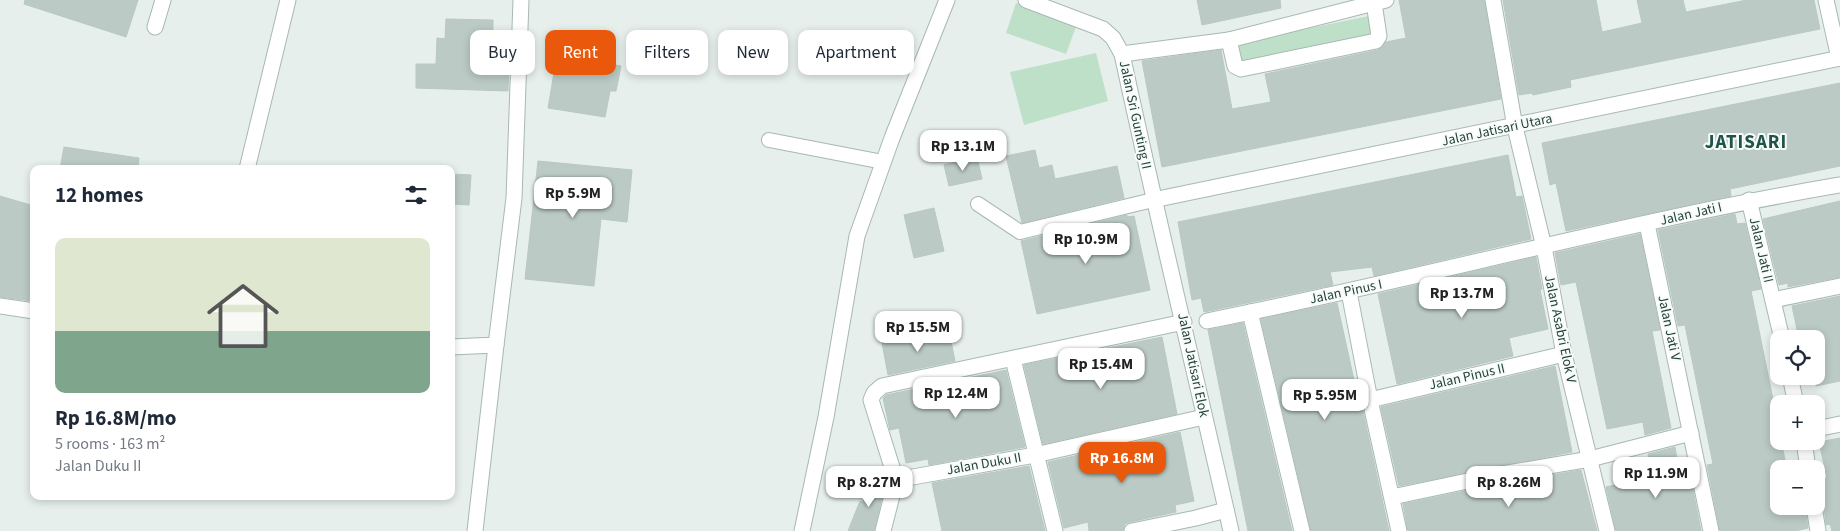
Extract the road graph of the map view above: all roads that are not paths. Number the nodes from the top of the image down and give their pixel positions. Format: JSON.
{"nodes":[{"id":1,"x":163,"y":0,"type":"edge"},
{"id":2,"x":288,"y":0,"type":"edge"},
{"id":3,"x":521,"y":0,"type":"edge"},
{"id":4,"x":947,"y":0,"type":"edge"},
{"id":5,"x":1026,"y":0,"type":"edge"},
{"id":6,"x":1494,"y":0,"type":"edge"},
{"id":7,"x":1826,"y":0,"type":"edge"},
{"id":8,"x":1380,"y":1,"type":"edge"},
{"id":9,"x":155,"y":27,"type":"dead end"},
{"id":10,"x":1229,"y":40,"type":"junction"},
{"id":11,"x":1122,"y":54,"type":"junction"},
{"id":12,"x":1840,"y":58,"type":"edge"},
{"id":13,"x":1515,"y":126,"type":"junction"},
{"id":14,"x":769,"y":140,"type":"dead end"},
{"id":15,"x":883,"y":162,"type":"junction"},
{"id":16,"x":248,"y":165,"type":"edge"},
{"id":17,"x":1840,"y":185,"type":"edge"},
{"id":18,"x":1153,"y":200,"type":"junction"},
{"id":19,"x":1749,"y":200,"type":"junction"},
{"id":20,"x":978,"y":204,"type":"dead end"},
{"id":21,"x":1647,"y":224,"type":"junction"},
{"id":22,"x":1544,"y":247,"type":"junction"},
{"id":23,"x":1840,"y":286,"type":"edge"},
{"id":24,"x":1349,"y":292,"type":"junction"},
{"id":25,"x":1773,"y":300,"type":"junction"},
{"id":26,"x":0,"y":306,"type":"edge"},
{"id":27,"x":30,"y":311,"type":"edge"},
{"id":28,"x":1250,"y":312,"type":"junction"},
{"id":29,"x":1207,"y":321,"type":"dead end"},
{"id":30,"x":1184,"y":322,"type":"junction"},
{"id":31,"x":1780,"y":330,"type":"edge"},
{"id":32,"x":496,"y":345,"type":"junction"},
{"id":33,"x":455,"y":347,"type":"edge"},
{"id":34,"x":1564,"y":354,"type":"junction"},
{"id":35,"x":1013,"y":359,"type":"junction"},
{"id":36,"x":1370,"y":400,"type":"junction"},
{"id":37,"x":1204,"y":417,"type":"junction"},
{"id":38,"x":1840,"y":424,"type":"edge"},
{"id":39,"x":1825,"y":427,"type":"edge"},
{"id":40,"x":1691,"y":433,"type":"junction"},
{"id":41,"x":1035,"y":455,"type":"junction"},
{"id":42,"x":1590,"y":458,"type":"junction"},
{"id":43,"x":896,"y":480,"type":"junction"},
{"id":44,"x":1392,"y":496,"type":"junction"},
{"id":45,"x":1226,"y":510,"type":"junction"},
{"id":46,"x":1815,"y":515,"type":"edge"},
{"id":47,"x":1198,"y":525,"type":"edge"},
{"id":48,"x":475,"y":531,"type":"edge"},
{"id":49,"x":802,"y":531,"type":"edge"},
{"id":50,"x":883,"y":531,"type":"edge"},
{"id":51,"x":1055,"y":531,"type":"edge"},
{"id":52,"x":1132,"y":531,"type":"edge"},
{"id":53,"x":1231,"y":531,"type":"edge"},
{"id":54,"x":1302,"y":531,"type":"edge"},
{"id":55,"x":1399,"y":531,"type":"edge"},
{"id":56,"x":1607,"y":531,"type":"edge"},
{"id":57,"x":1711,"y":531,"type":"edge"},
{"id":58,"x":1818,"y":531,"type":"edge"}],
"edges":[{"from":1,"to":9,"type":"street"},
{"from":2,"to":16,"type":"street"},
{"from":3,"to":32,"type":"street"},
{"from":4,"to":15,"type":"street"},
{"from":5,"to":11,"type":"street","name":"Jalan Sri Gunting II"},
{"from":6,"to":13,"type":"street","name":"Jalan Asabri Elok V"},
{"from":7,"to":12,"type":"street"},
{"from":8,"to":10,"type":"street"},
{"from":8,"to":10,"type":"street"},
{"from":10,"to":11,"type":"street"},
{"from":11,"to":18,"type":"street","name":"Jalan Sri Gunting II"},
{"from":12,"to":13,"type":"street","name":"Jalan Jatisari Utara"},
{"from":13,"to":18,"type":"street","name":"Jalan Jatisari Utara"},
{"from":13,"to":22,"type":"street","name":"Jalan Asabri Elok V"},
{"from":14,"to":15,"type":"lane"},
{"from":15,"to":49,"type":"street"},
{"from":17,"to":19,"type":"street","name":"Jalan Jati I"},
{"from":18,"to":20,"type":"lane"},
{"from":18,"to":30,"type":"street","name":"Jalan Jatisari Elok"},
{"from":19,"to":21,"type":"street","name":"Jalan Jati I"},
{"from":19,"to":25,"type":"street","name":"Jalan Jati II"},
{"from":21,"to":22,"type":"street","name":"Jalan Jati I"},
{"from":21,"to":40,"type":"street","name":"Jalan Jati V"},
{"from":22,"to":24,"type":"street","name":"Jalan Pinus I"},
{"from":22,"to":34,"type":"street","name":"Jalan Asabri Elok V"},
{"from":23,"to":25,"type":"street","name":"Jalan Jati II"},
{"from":24,"to":28,"type":"street","name":"Jalan Pinus I"},
{"from":24,"to":36,"type":"street"},
{"from":25,"to":31,"type":"street","name":"Jalan Jati II"},
{"from":26,"to":27,"type":"street"},
{"from":28,"to":29,"type":"street","name":"Jalan Pinus I"},
{"from":28,"to":54,"type":"street"},
{"from":30,"to":35,"type":"street"},
{"from":30,"to":37,"type":"street","name":"Jalan Jatisari Elok"},
{"from":32,"to":33,"type":"street"},
{"from":32,"to":48,"type":"street"},
{"from":34,"to":36,"type":"street","name":"Jalan Pinus II"},
{"from":34,"to":42,"type":"street","name":"Jalan Asabri Elok V"},
{"from":35,"to":41,"type":"street"},
{"from":35,"to":43,"type":"street"},
{"from":36,"to":44,"type":"street"},
{"from":37,"to":41,"type":"street","name":"Jalan Duku II"},
{"from":37,"to":45,"type":"street","name":"Jalan Jatisari Elok"},
{"from":38,"to":39,"type":"street"},
{"from":40,"to":42,"type":"street"},
{"from":40,"to":57,"type":"street","name":"Jalan Jati V"},
{"from":41,"to":43,"type":"street","name":"Jalan Duku II"},
{"from":41,"to":51,"type":"street","name":"Jalan Duku II"},
{"from":42,"to":44,"type":"street"},
{"from":42,"to":56,"type":"street","name":"Jalan Asabri Elok V"},
{"from":43,"to":50,"type":"street"},
{"from":44,"to":55,"type":"street"},
{"from":45,"to":47,"type":"street"},
{"from":45,"to":53,"type":"street","name":"Jalan Jatisari Elok"},
{"from":46,"to":58,"type":"street"},
{"from":47,"to":52,"type":"street"}]}
